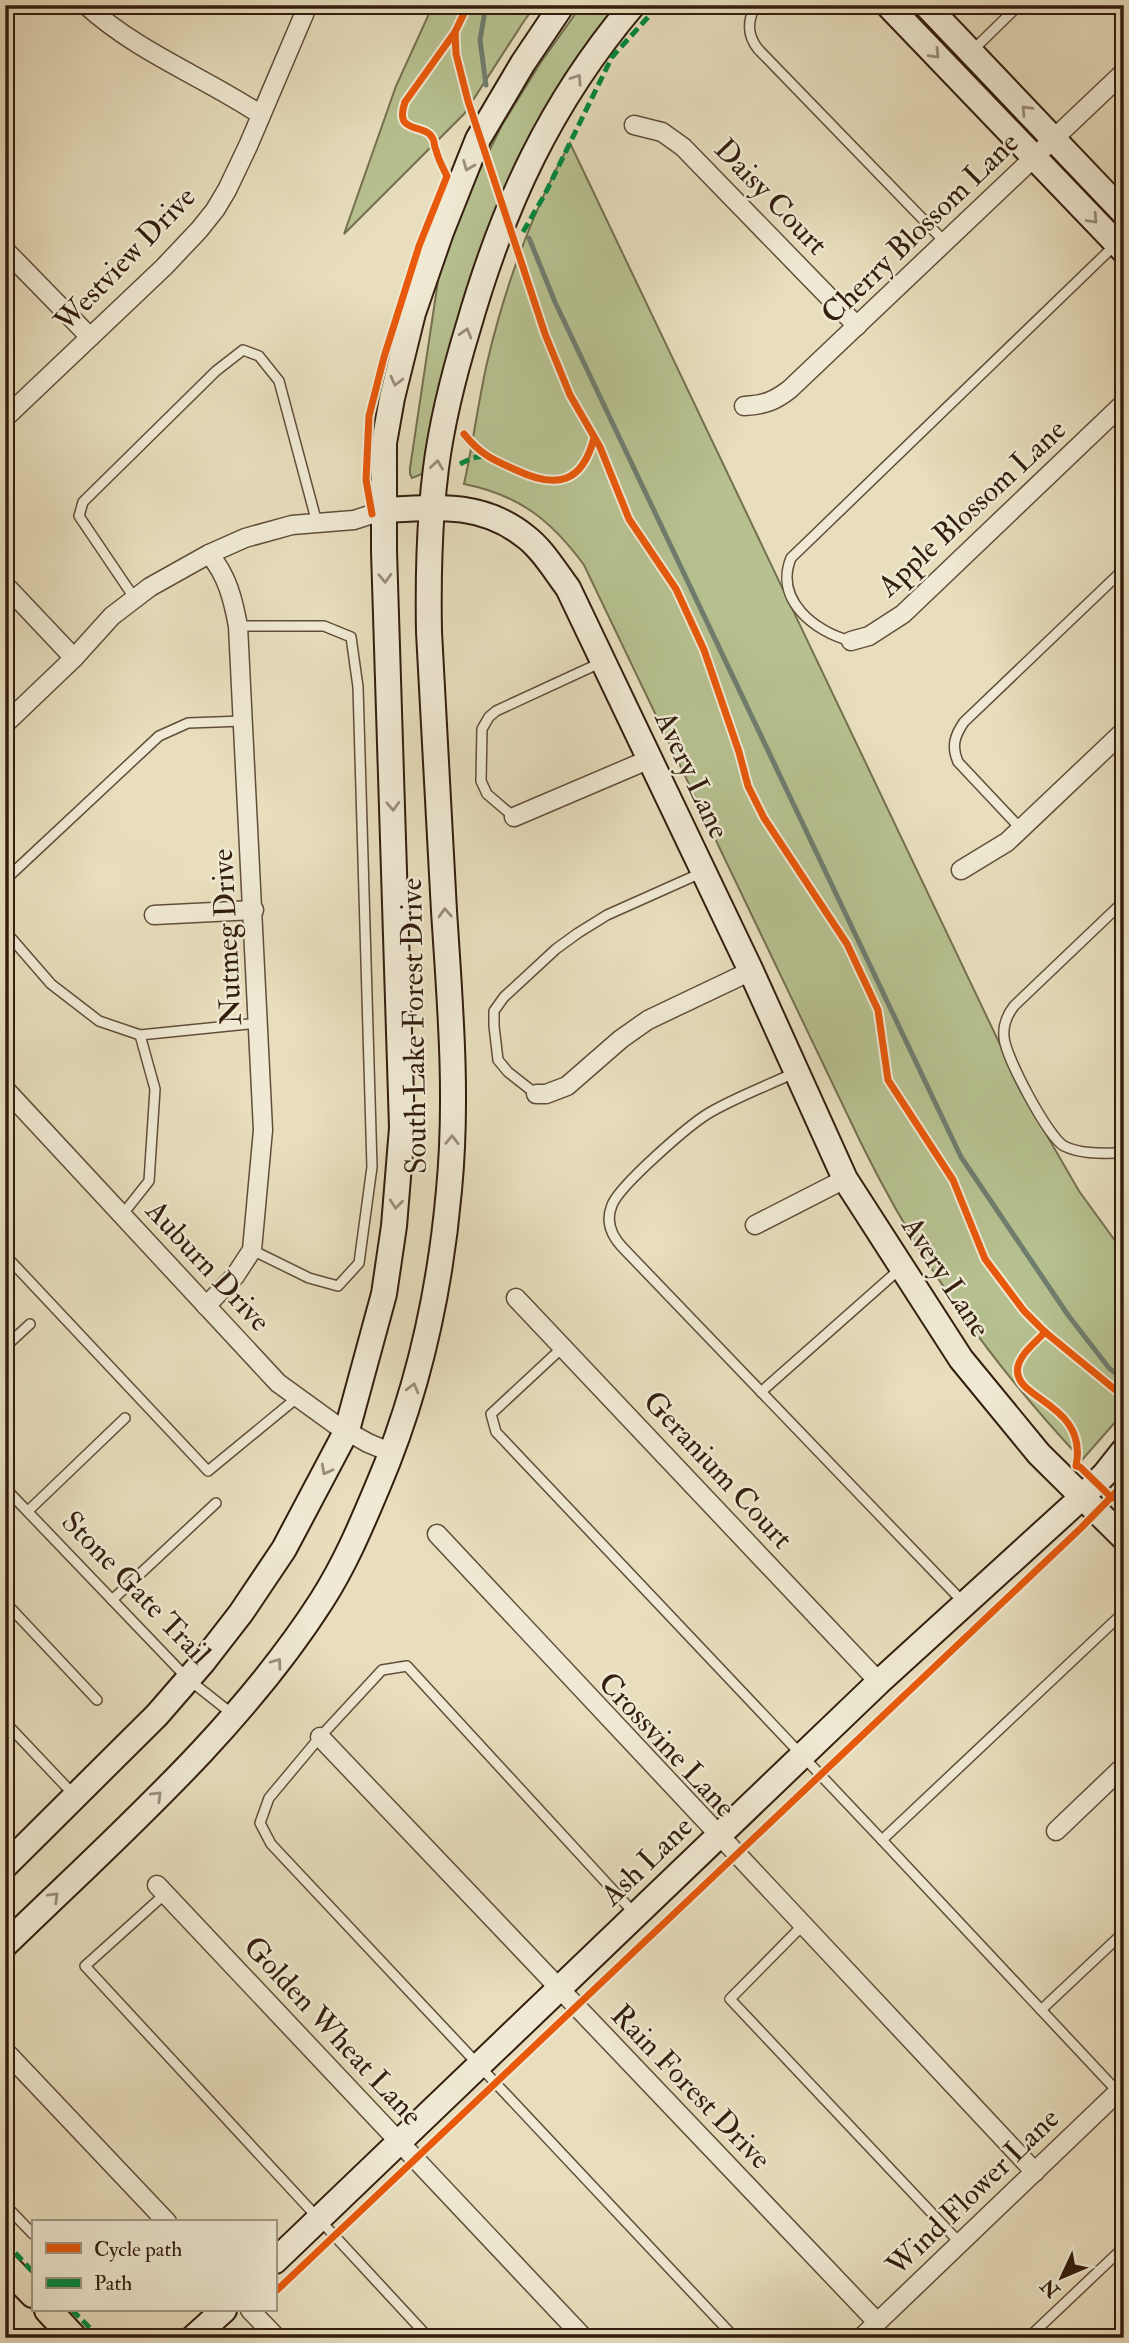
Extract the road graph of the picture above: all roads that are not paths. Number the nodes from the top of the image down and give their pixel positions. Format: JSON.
{"nodes":[{"id":1,"x":86,"y":5,"type":"edge"},
{"id":2,"x":308,"y":5,"type":"edge"},
{"id":3,"x":562,"y":5,"type":"edge"},
{"id":4,"x":634,"y":5,"type":"edge"},
{"id":5,"x":756,"y":5,"type":"edge"},
{"id":6,"x":888,"y":5,"type":"edge"},
{"id":7,"x":926,"y":5,"type":"edge"},
{"id":8,"x":1019,"y":5,"type":"edge"},
{"id":9,"x":971,"y":52,"type":"junction"},
{"id":10,"x":1124,"y":72,"type":"edge"},
{"id":11,"x":261,"y":115,"type":"junction"},
{"id":12,"x":634,"y":125,"type":"dead end"},
{"id":13,"x":1054,"y":139,"type":"junction"},
{"id":14,"x":1035,"y":158,"type":"junction"},
{"id":15,"x":1124,"y":213,"type":"edge"},
{"id":16,"x":946,"y":243,"type":"junction"},
{"id":17,"x":1120,"y":248,"type":"edge"},
{"id":18,"x":5,"y":250,"type":"edge"},
{"id":19,"x":858,"y":326,"type":"junction"},
{"id":20,"x":90,"y":337,"type":"junction"},
{"id":21,"x":1124,"y":403,"type":"edge"},
{"id":22,"x":744,"y":406,"type":"dead end"},
{"id":23,"x":5,"y":418,"type":"edge"},
{"id":24,"x":432,"y":507,"type":"junction"},
{"id":25,"x":385,"y":510,"type":"junction"},
{"id":26,"x":317,"y":523,"type":"junction"},
{"id":27,"x":209,"y":554,"type":"junction"},
{"id":28,"x":1124,"y":569,"type":"edge"},
{"id":29,"x":5,"y":585,"type":"edge"},
{"id":30,"x":135,"y":599,"type":"junction"},
{"id":31,"x":238,"y":626,"type":"junction"},
{"id":32,"x":851,"y":641,"type":"joint"},
{"id":33,"x":74,"y":658,"type":"junction"},
{"id":34,"x":602,"y":662,"type":"junction"},
{"id":35,"x":9,"y":715,"type":"edge"},
{"id":36,"x":243,"y":720,"type":"junction"},
{"id":37,"x":1124,"y":730,"type":"edge"},
{"id":38,"x":650,"y":759,"type":"junction"},
{"id":39,"x":514,"y":817,"type":"joint"},
{"id":40,"x":1021,"y":828,"type":"junction"},
{"id":41,"x":961,"y":870,"type":"dead end"},
{"id":42,"x":703,"y":872,"type":"junction"},
{"id":43,"x":5,"y":880,"type":"edge"},
{"id":44,"x":1124,"y":901,"type":"edge"},
{"id":45,"x":254,"y":910,"type":"junction"},
{"id":46,"x":154,"y":915,"type":"dead end"},
{"id":47,"x":5,"y":932,"type":"edge"},
{"id":48,"x":751,"y":971,"type":"junction"},
{"id":49,"x":259,"y":1023,"type":"junction"},
{"id":50,"x":140,"y":1035,"type":"junction"},
{"id":51,"x":797,"y":1072,"type":"junction"},
{"id":52,"x":5,"y":1090,"type":"edge"},
{"id":53,"x":536,"y":1094,"type":"joint"},
{"id":54,"x":1124,"y":1153,"type":"edge"},
{"id":55,"x":845,"y":1178,"type":"junction"},
{"id":56,"x":122,"y":1215,"type":"junction"},
{"id":57,"x":755,"y":1225,"type":"dead end"},
{"id":58,"x":252,"y":1250,"type":"junction"},
{"id":59,"x":5,"y":1255,"type":"edge"},
{"id":60,"x":902,"y":1267,"type":"junction"},
{"id":61,"x":516,"y":1298,"type":"dead end"},
{"id":62,"x":206,"y":1306,"type":"junction"},
{"id":63,"x":30,"y":1324,"type":"dead end"},
{"id":64,"x":5,"y":1347,"type":"edge"},
{"id":65,"x":563,"y":1347,"type":"junction"},
{"id":66,"x":761,"y":1392,"type":"junction"},
{"id":67,"x":298,"y":1397,"type":"junction"},
{"id":68,"x":125,"y":1419,"type":"dead end"},
{"id":69,"x":347,"y":1430,"type":"junction"},
{"id":70,"x":1124,"y":1450,"type":"edge"},
{"id":71,"x":392,"y":1453,"type":"junction"},
{"id":72,"x":5,"y":1488,"type":"edge"},
{"id":73,"x":1081,"y":1498,"type":"junction"},
{"id":74,"x":216,"y":1503,"type":"dead end"},
{"id":75,"x":28,"y":1511,"type":"junction"},
{"id":76,"x":437,"y":1534,"type":"dead end"},
{"id":77,"x":1124,"y":1538,"type":"edge"},
{"id":78,"x":112,"y":1600,"type":"junction"},
{"id":79,"x":5,"y":1602,"type":"edge"},
{"id":80,"x":966,"y":1604,"type":"junction"},
{"id":81,"x":1124,"y":1612,"type":"edge"},
{"id":82,"x":188,"y":1679,"type":"junction"},
{"id":83,"x":879,"y":1682,"type":"junction"},
{"id":84,"x":97,"y":1700,"type":"dead end"},
{"id":85,"x":236,"y":1717,"type":"junction"},
{"id":86,"x":5,"y":1722,"type":"edge"},
{"id":87,"x":320,"y":1738,"type":"junction"},
{"id":88,"x":801,"y":1757,"type":"junction"},
{"id":89,"x":1124,"y":1766,"type":"edge"},
{"id":90,"x":75,"y":1796,"type":"junction"},
{"id":91,"x":1056,"y":1831,"type":"dead end"},
{"id":92,"x":720,"y":1835,"type":"junction"},
{"id":93,"x":881,"y":1840,"type":"junction"},
{"id":94,"x":5,"y":1866,"type":"edge"},
{"id":95,"x":161,"y":1889,"type":"joint"},
{"id":96,"x":636,"y":1915,"type":"junction"},
{"id":97,"x":804,"y":1924,"type":"junction"},
{"id":98,"x":1124,"y":1932,"type":"edge"},
{"id":99,"x":5,"y":1945,"type":"edge"},
{"id":100,"x":559,"y":1989,"type":"junction"},
{"id":101,"x":1041,"y":2010,"type":"junction"},
{"id":102,"x":5,"y":2051,"type":"edge"},
{"id":103,"x":479,"y":2065,"type":"junction"},
{"id":104,"x":1121,"y":2089,"type":"edge"},
{"id":105,"x":399,"y":2142,"type":"junction"},
{"id":106,"x":1035,"y":2172,"type":"junction"},
{"id":107,"x":5,"y":2205,"type":"edge"},
{"id":108,"x":165,"y":2220,"type":"edge"},
{"id":109,"x":318,"y":2220,"type":"junction"},
{"id":110,"x":32,"y":2233,"type":"edge"},
{"id":111,"x":960,"y":2243,"type":"junction"},
{"id":112,"x":1124,"y":2247,"type":"edge"},
{"id":113,"x":276,"y":2261,"type":"edge"},
{"id":114,"x":5,"y":2264,"type":"edge"},
{"id":115,"x":32,"y":2293,"type":"edge"},
{"id":116,"x":50,"y":2312,"type":"edge"},
{"id":117,"x":222,"y":2312,"type":"edge"},
{"id":118,"x":252,"y":2312,"type":"edge"},
{"id":119,"x":877,"y":2322,"type":"junction"},
{"id":120,"x":74,"y":2338,"type":"edge"},
{"id":121,"x":193,"y":2338,"type":"edge"},
{"id":122,"x":276,"y":2338,"type":"edge"},
{"id":123,"x":429,"y":2338,"type":"edge"},
{"id":124,"x":584,"y":2338,"type":"edge"},
{"id":125,"x":735,"y":2338,"type":"edge"},
{"id":126,"x":861,"y":2338,"type":"edge"},
{"id":127,"x":1028,"y":2338,"type":"edge"}],
"edges":[{"from":1,"to":11,"type":"street"},
{"from":2,"to":11,"type":"street","name":"Westview Drive"},
{"from":3,"to":25,"type":"main road","name":"South Lake Forest Drive","one_way":true},
{"from":24,"to":4,"type":"main road","name":"South Lake Forest Drive","one_way":true},
{"from":5,"to":16,"type":"lane"},
{"from":6,"to":14,"type":"main road","one_way":true},
{"from":7,"to":9,"type":"main road"},
{"from":8,"to":9,"type":"lane"},
{"from":13,"to":9,"type":"main road","one_way":true},
{"from":10,"to":13,"type":"street","name":"Cherry Blossom Lane"},
{"from":11,"to":20,"type":"street","name":"Westview Drive"},
{"from":12,"to":19,"type":"street","name":"Daisy Court"},
{"from":13,"to":14,"type":"street","name":"Cherry Blossom Lane"},
{"from":13,"to":15,"type":"main road"},
{"from":14,"to":16,"type":"street","name":"Cherry Blossom Lane"},
{"from":14,"to":17,"type":"main road","one_way":true},
{"from":16,"to":19,"type":"street","name":"Cherry Blossom Lane"},
{"from":17,"to":32,"type":"lane"},
{"from":18,"to":20,"type":"street"},
{"from":19,"to":22,"type":"street","name":"Cherry Blossom Lane"},
{"from":20,"to":23,"type":"street","name":"Westview Drive"},
{"from":21,"to":32,"type":"street","name":"Apple Blossom Lane"},
{"from":24,"to":25,"type":"main road","name":"Avery Lane"},
{"from":24,"to":34,"type":"main road","name":"Avery Lane"},
{"from":71,"to":24,"type":"main road","name":"South Lake Forest Drive","one_way":true},
{"from":25,"to":26,"type":"street","name":"Avery Lane"},
{"from":25,"to":69,"type":"main road","name":"South Lake Forest Drive","one_way":true},
{"from":26,"to":27,"type":"street","name":"Avery Lane"},
{"from":26,"to":30,"type":"lane"},
{"from":27,"to":30,"type":"street","name":"Avery Lane"},
{"from":27,"to":31,"type":"street","name":"Nutmeg Drive"},
{"from":28,"to":40,"type":"lane"},
{"from":29,"to":33,"type":"street"},
{"from":30,"to":33,"type":"street","name":"Avery Lane"},
{"from":31,"to":36,"type":"street","name":"Nutmeg Drive"},
{"from":31,"to":58,"type":"lane"},
{"from":33,"to":35,"type":"street","name":"Avery Lane"},
{"from":34,"to":38,"type":"main road","name":"Avery Lane"},
{"from":34,"to":39,"type":"lane"},
{"from":36,"to":43,"type":"lane"},
{"from":36,"to":45,"type":"street","name":"Nutmeg Drive"},
{"from":37,"to":40,"type":"street"},
{"from":38,"to":39,"type":"street"},
{"from":38,"to":42,"type":"main road","name":"Avery Lane"},
{"from":40,"to":41,"type":"street"},
{"from":42,"to":48,"type":"main road","name":"Avery Lane"},
{"from":42,"to":53,"type":"lane"},
{"from":44,"to":54,"type":"lane"},
{"from":45,"to":46,"type":"street"},
{"from":45,"to":49,"type":"street","name":"Nutmeg Drive"},
{"from":47,"to":50,"type":"lane"},
{"from":48,"to":51,"type":"main road","name":"Avery Lane"},
{"from":48,"to":53,"type":"street"},
{"from":49,"to":50,"type":"lane"},
{"from":49,"to":58,"type":"street","name":"Nutmeg Drive"},
{"from":50,"to":56,"type":"lane"},
{"from":51,"to":55,"type":"main road","name":"Avery Lane"},
{"from":51,"to":66,"type":"lane"},
{"from":52,"to":56,"type":"street","name":"Auburn Drive"},
{"from":55,"to":57,"type":"street"},
{"from":55,"to":60,"type":"main road","name":"Avery Lane"},
{"from":56,"to":62,"type":"street","name":"Auburn Drive"},
{"from":58,"to":62,"type":"street","name":"Nutmeg Drive"},
{"from":59,"to":67,"type":"lane"},
{"from":60,"to":66,"type":"lane"},
{"from":60,"to":73,"type":"main road","name":"Avery Lane"},
{"from":61,"to":65,"type":"street","name":"Geranium Court"},
{"from":62,"to":67,"type":"street","name":"Auburn Drive"},
{"from":63,"to":64,"type":"lane"},
{"from":65,"to":83,"type":"street","name":"Geranium Court"},
{"from":65,"to":88,"type":"lane"},
{"from":66,"to":80,"type":"lane"},
{"from":67,"to":69,"type":"street","name":"Auburn Drive"},
{"from":68,"to":75,"type":"lane"},
{"from":69,"to":71,"type":"street","name":"Auburn Drive"},
{"from":69,"to":82,"type":"main road","name":"South Lake Forest Drive","one_way":true},
{"from":70,"to":73,"type":"main road","name":"Ash Lane"},
{"from":85,"to":71,"type":"main road","name":"South Lake Forest Drive","one_way":true},
{"from":72,"to":75,"type":"lane","name":"Stone Gate Trail"},
{"from":73,"to":77,"type":"main road","name":"Avery Lane"},
{"from":73,"to":80,"type":"main road","name":"Ash Lane"},
{"from":74,"to":78,"type":"lane"},
{"from":75,"to":78,"type":"lane","name":"Stone Gate Trail"},
{"from":76,"to":92,"type":"street","name":"Crossvine Lane"},
{"from":78,"to":82,"type":"lane","name":"Stone Gate Trail"},
{"from":79,"to":84,"type":"lane"},
{"from":80,"to":83,"type":"main road","name":"Ash Lane"},
{"from":81,"to":93,"type":"lane"},
{"from":82,"to":85,"type":"lane","name":"Stone Gate Trail"},
{"from":82,"to":90,"type":"main road","name":"South Lake Forest Drive"},
{"from":83,"to":88,"type":"main road","name":"Ash Lane"},
{"from":99,"to":85,"type":"main road","name":"South Lake Forest Drive","one_way":true},
{"from":86,"to":90,"type":"lane"},
{"from":87,"to":96,"type":"lane"},
{"from":87,"to":100,"type":"street","name":"Rain Forest Drive"},
{"from":87,"to":103,"type":"lane"},
{"from":88,"to":92,"type":"main road","name":"Ash Lane"},
{"from":88,"to":93,"type":"lane"},
{"from":89,"to":91,"type":"street"},
{"from":90,"to":94,"type":"main road","name":"South Lake Forest Drive"},
{"from":92,"to":96,"type":"main road","name":"Ash Lane"},
{"from":92,"to":97,"type":"street","name":"Crossvine Lane"},
{"from":93,"to":101,"type":"lane"},
{"from":95,"to":105,"type":"street","name":"Golden Wheat Lane"},
{"from":95,"to":109,"type":"lane"},
{"from":96,"to":100,"type":"main road","name":"Ash Lane"},
{"from":97,"to":106,"type":"street","name":"Crossvine Lane"},
{"from":97,"to":111,"type":"lane"},
{"from":98,"to":101,"type":"lane"},
{"from":100,"to":103,"type":"main road","name":"Ash Lane"},
{"from":100,"to":119,"type":"street","name":"Rain Forest Drive"},
{"from":101,"to":104,"type":"lane"},
{"from":102,"to":108,"type":"street"},
{"from":103,"to":105,"type":"main road","name":"Ash Lane"},
{"from":103,"to":125,"type":"lane"},
{"from":104,"to":106,"type":"street","name":"Wind Flower Lane"},
{"from":105,"to":109,"type":"main road","name":"Ash Lane"},
{"from":105,"to":124,"type":"street","name":"Golden Wheat Lane"},
{"from":106,"to":111,"type":"street","name":"Wind Flower Lane"},
{"from":107,"to":110,"type":"lane"},
{"from":109,"to":113,"type":"main road","name":"Ash Lane"},
{"from":109,"to":123,"type":"lane"},
{"from":111,"to":119,"type":"street","name":"Wind Flower Lane"},
{"from":112,"to":127,"type":"lane"},
{"from":114,"to":115,"type":"main road"},
{"from":116,"to":120,"type":"main road"},
{"from":117,"to":121,"type":"main road"},
{"from":118,"to":122,"type":"street"},
{"from":119,"to":126,"type":"street","name":"Wind Flower Lane"}]}
